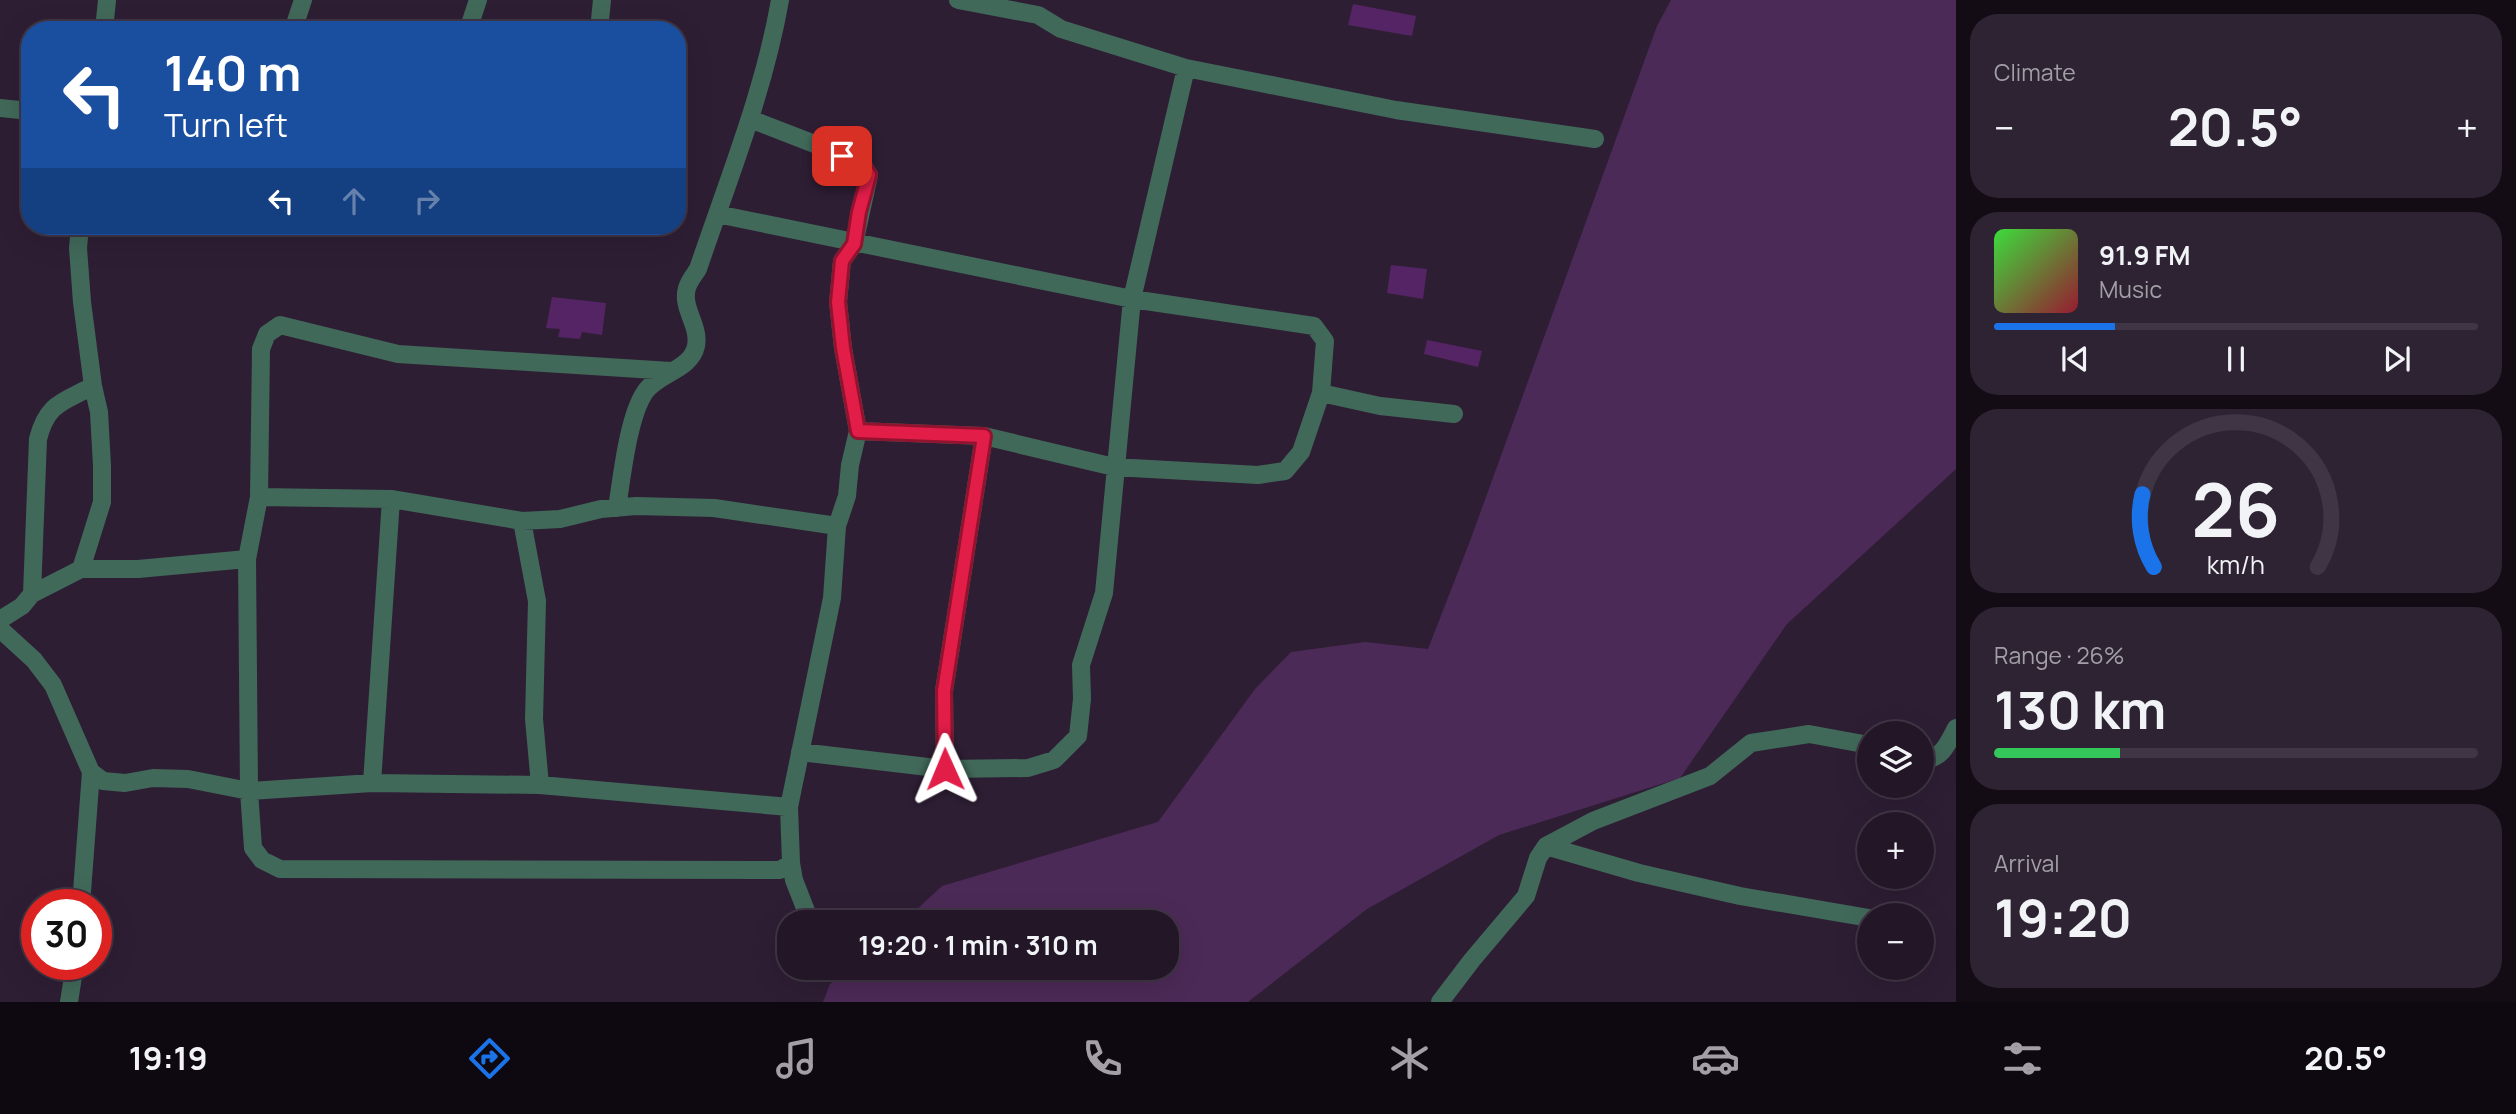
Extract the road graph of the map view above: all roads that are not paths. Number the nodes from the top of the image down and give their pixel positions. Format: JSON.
{"nodes":[{"id":1,"x":107,"y":0,"type":"edge"},
{"id":2,"x":303,"y":0,"type":"edge"},
{"id":3,"x":478,"y":0,"type":"edge"},
{"id":4,"x":602,"y":0,"type":"edge"},
{"id":5,"x":780,"y":0,"type":"edge"},
{"id":6,"x":958,"y":0,"type":"edge"},
{"id":7,"x":1010,"y":4,"type":"edge"},
{"id":8,"x":105,"y":21,"type":"edge"},
{"id":9,"x":296,"y":21,"type":"edge"},
{"id":10,"x":471,"y":21,"type":"edge"},
{"id":11,"x":599,"y":21,"type":"edge"},
{"id":12,"x":1186,"y":68,"type":"junction"},
{"id":13,"x":0,"y":108,"type":"edge"},
{"id":14,"x":21,"y":110,"type":"edge"},
{"id":15,"x":750,"y":119,"type":"junction"},
{"id":16,"x":1595,"y":139,"type":"dead end"},
{"id":17,"x":716,"y":214,"type":"junction"},
{"id":18,"x":79,"y":235,"type":"edge"},
{"id":19,"x":854,"y":244,"type":"junction"},
{"id":20,"x":1132,"y":299,"type":"junction"},
{"id":21,"x":671,"y":371,"type":"junction"},
{"id":22,"x":93,"y":386,"type":"junction"},
{"id":23,"x":1321,"y":393,"type":"junction"},
{"id":24,"x":1454,"y":414,"type":"dead end"},
{"id":25,"x":858,"y":431,"type":"junction"},
{"id":26,"x":984,"y":436,"type":"junction"},
{"id":27,"x":1114,"y":467,"type":"junction"},
{"id":28,"x":258,"y":497,"type":"junction"},
{"id":29,"x":391,"y":499,"type":"junction"},
{"id":30,"x":617,"y":508,"type":"junction"},
{"id":31,"x":522,"y":521,"type":"junction"},
{"id":32,"x":837,"y":526,"type":"junction"},
{"id":33,"x":247,"y":559,"type":"junction"},
{"id":34,"x":81,"y":569,"type":"junction"},
{"id":35,"x":32,"y":594,"type":"junction"},
{"id":36,"x":0,"y":620,"type":"edge"},
{"id":37,"x":0,"y":629,"type":"edge"},
{"id":38,"x":1956,"y":728,"type":"edge"},
{"id":39,"x":1857,"y":743,"type":"edge"},
{"id":40,"x":800,"y":752,"type":"junction"},
{"id":41,"x":1934,"y":757,"type":"edge"},
{"id":42,"x":945,"y":769,"type":"junction"},
{"id":43,"x":91,"y":772,"type":"junction"},
{"id":44,"x":372,"y":783,"type":"junction"},
{"id":45,"x":540,"y":785,"type":"junction"},
{"id":46,"x":249,"y":791,"type":"junction"},
{"id":47,"x":789,"y":807,"type":"junction"},
{"id":48,"x":1546,"y":846,"type":"junction"},
{"id":49,"x":791,"y":863,"type":"junction"},
{"id":50,"x":83,"y":889,"type":"edge"},
{"id":51,"x":805,"y":910,"type":"edge"},
{"id":52,"x":1857,"y":916,"type":"edge"},
{"id":53,"x":72,"y":980,"type":"edge"},
{"id":54,"x":69,"y":1002,"type":"edge"},
{"id":55,"x":1440,"y":1002,"type":"edge"}],
"edges":[{"from":1,"to":8,"type":"street"},
{"from":2,"to":9,"type":"street"},
{"from":3,"to":10,"type":"street"},
{"from":4,"to":11,"type":"street"},
{"from":5,"to":15,"type":"street"},
{"from":6,"to":7,"type":"street"},
{"from":7,"to":12,"type":"street"},
{"from":12,"to":16,"type":"street"},
{"from":12,"to":20,"type":"street"},
{"from":13,"to":14,"type":"street"},
{"from":15,"to":17,"type":"street"},
{"from":15,"to":19,"type":"street"},
{"from":17,"to":19,"type":"street"},
{"from":17,"to":21,"type":"street"},
{"from":18,"to":22,"type":"street"},
{"from":19,"to":20,"type":"street"},
{"from":19,"to":25,"type":"street"},
{"from":20,"to":23,"type":"street"},
{"from":20,"to":27,"type":"street"},
{"from":21,"to":28,"type":"street"},
{"from":21,"to":30,"type":"street"},
{"from":22,"to":34,"type":"street"},
{"from":22,"to":35,"type":"street"},
{"from":23,"to":24,"type":"street"},
{"from":23,"to":27,"type":"street"},
{"from":25,"to":26,"type":"street"},
{"from":25,"to":32,"type":"street"},
{"from":26,"to":27,"type":"street"},
{"from":26,"to":42,"type":"street"},
{"from":27,"to":42,"type":"street"},
{"from":28,"to":29,"type":"street"},
{"from":28,"to":33,"type":"street"},
{"from":29,"to":31,"type":"street"},
{"from":29,"to":44,"type":"street"},
{"from":30,"to":31,"type":"street"},
{"from":30,"to":32,"type":"street"},
{"from":31,"to":45,"type":"street"},
{"from":32,"to":40,"type":"street"},
{"from":33,"to":34,"type":"street"},
{"from":33,"to":46,"type":"street"},
{"from":34,"to":35,"type":"street"},
{"from":35,"to":36,"type":"street"},
{"from":37,"to":43,"type":"street"},
{"from":38,"to":41,"type":"street"},
{"from":39,"to":48,"type":"street"},
{"from":40,"to":42,"type":"street"},
{"from":40,"to":47,"type":"street"},
{"from":43,"to":46,"type":"street"},
{"from":43,"to":50,"type":"street"},
{"from":44,"to":45,"type":"street"},
{"from":44,"to":46,"type":"street"},
{"from":45,"to":47,"type":"street"},
{"from":46,"to":49,"type":"street"},
{"from":47,"to":49,"type":"street"},
{"from":48,"to":52,"type":"street"},
{"from":48,"to":55,"type":"street"},
{"from":49,"to":51,"type":"street"},
{"from":53,"to":54,"type":"street"}]}
